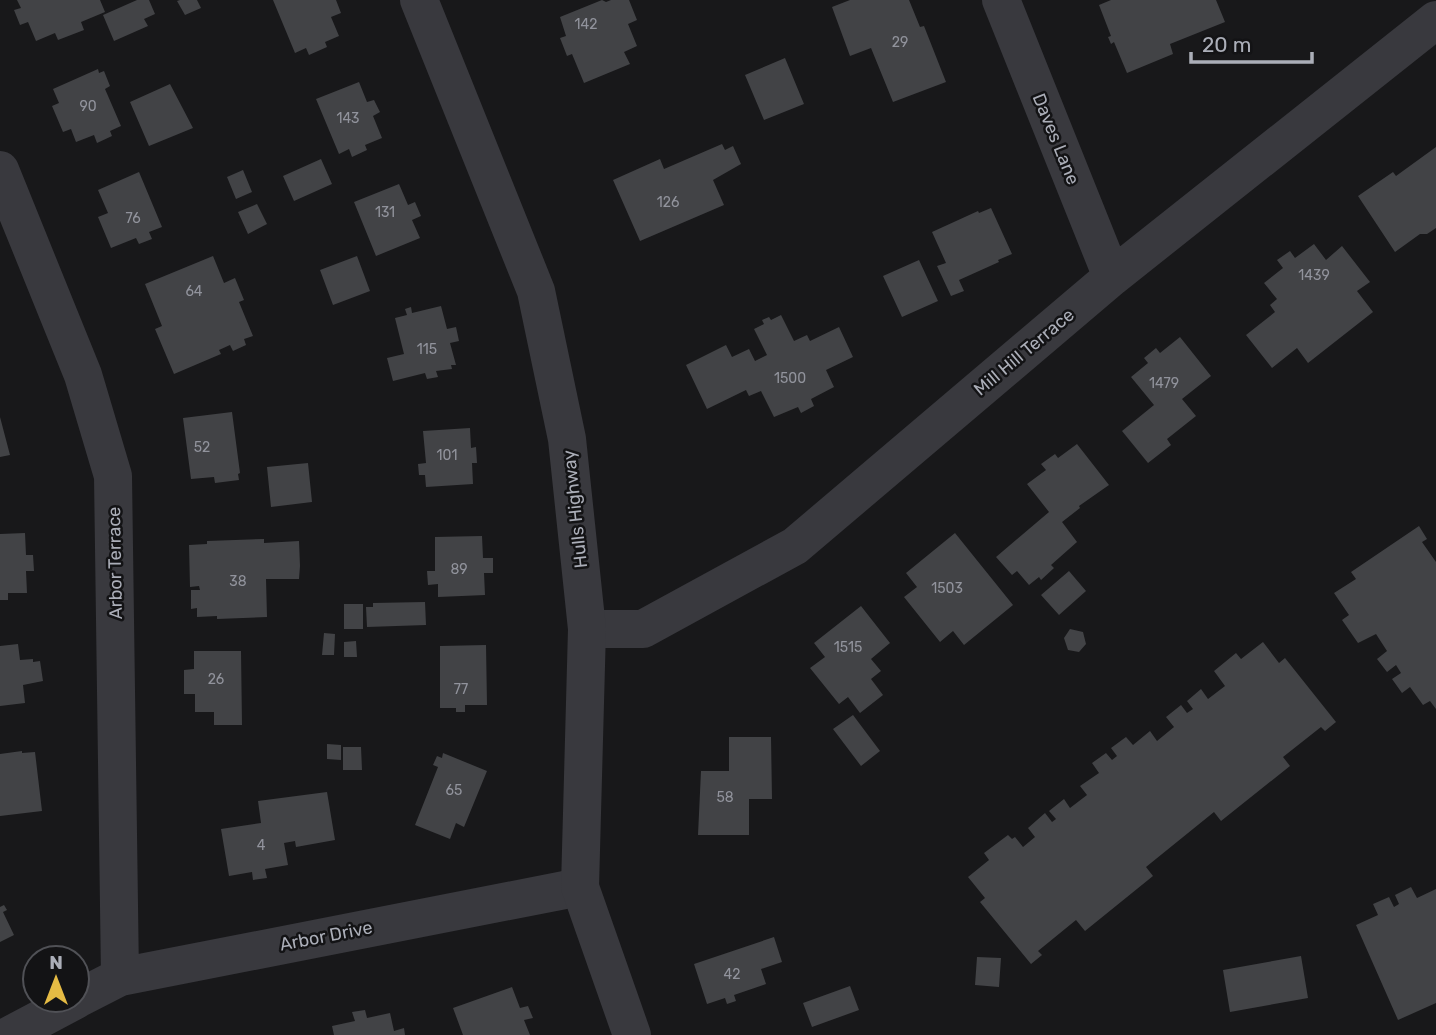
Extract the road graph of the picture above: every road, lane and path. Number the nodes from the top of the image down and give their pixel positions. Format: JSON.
{"nodes":[{"id":1,"x":419,"y":0,"type":"edge"},
{"id":2,"x":1001,"y":0,"type":"edge"},
{"id":3,"x":1436,"y":20,"type":"edge"},
{"id":4,"x":0,"y":170,"type":"edge"},
{"id":5,"x":1112,"y":277,"type":"junction"},
{"id":6,"x":587,"y":629,"type":"junction"},
{"id":7,"x":580,"y":887,"type":"junction"},
{"id":8,"x":120,"y":977,"type":"junction"},
{"id":9,"x":91,"y":992,"type":"edge"},
{"id":10,"x":50,"y":1014,"type":"edge"},
{"id":11,"x":10,"y":1035,"type":"edge"},
{"id":12,"x":632,"y":1035,"type":"edge"}],
"edges":[{"from":1,"to":6,"type":"street","name":"Hulls Highway"},
{"from":2,"to":5,"type":"street","name":"Daves Lane"},
{"from":3,"to":5,"type":"street","name":"Mill Hill Terrace"},
{"from":4,"to":8,"type":"street","name":"Arbor Terrace"},
{"from":5,"to":6,"type":"street","name":"Mill Hill Terrace"},
{"from":6,"to":7,"type":"street","name":"Hulls Highway"},
{"from":7,"to":8,"type":"street","name":"Arbor Drive"},
{"from":7,"to":12,"type":"street","name":"Hulls Highway"},
{"from":8,"to":9,"type":"street","name":"Arbor Drive"},
{"from":10,"to":11,"type":"street","name":"Arbor Drive"}]}
